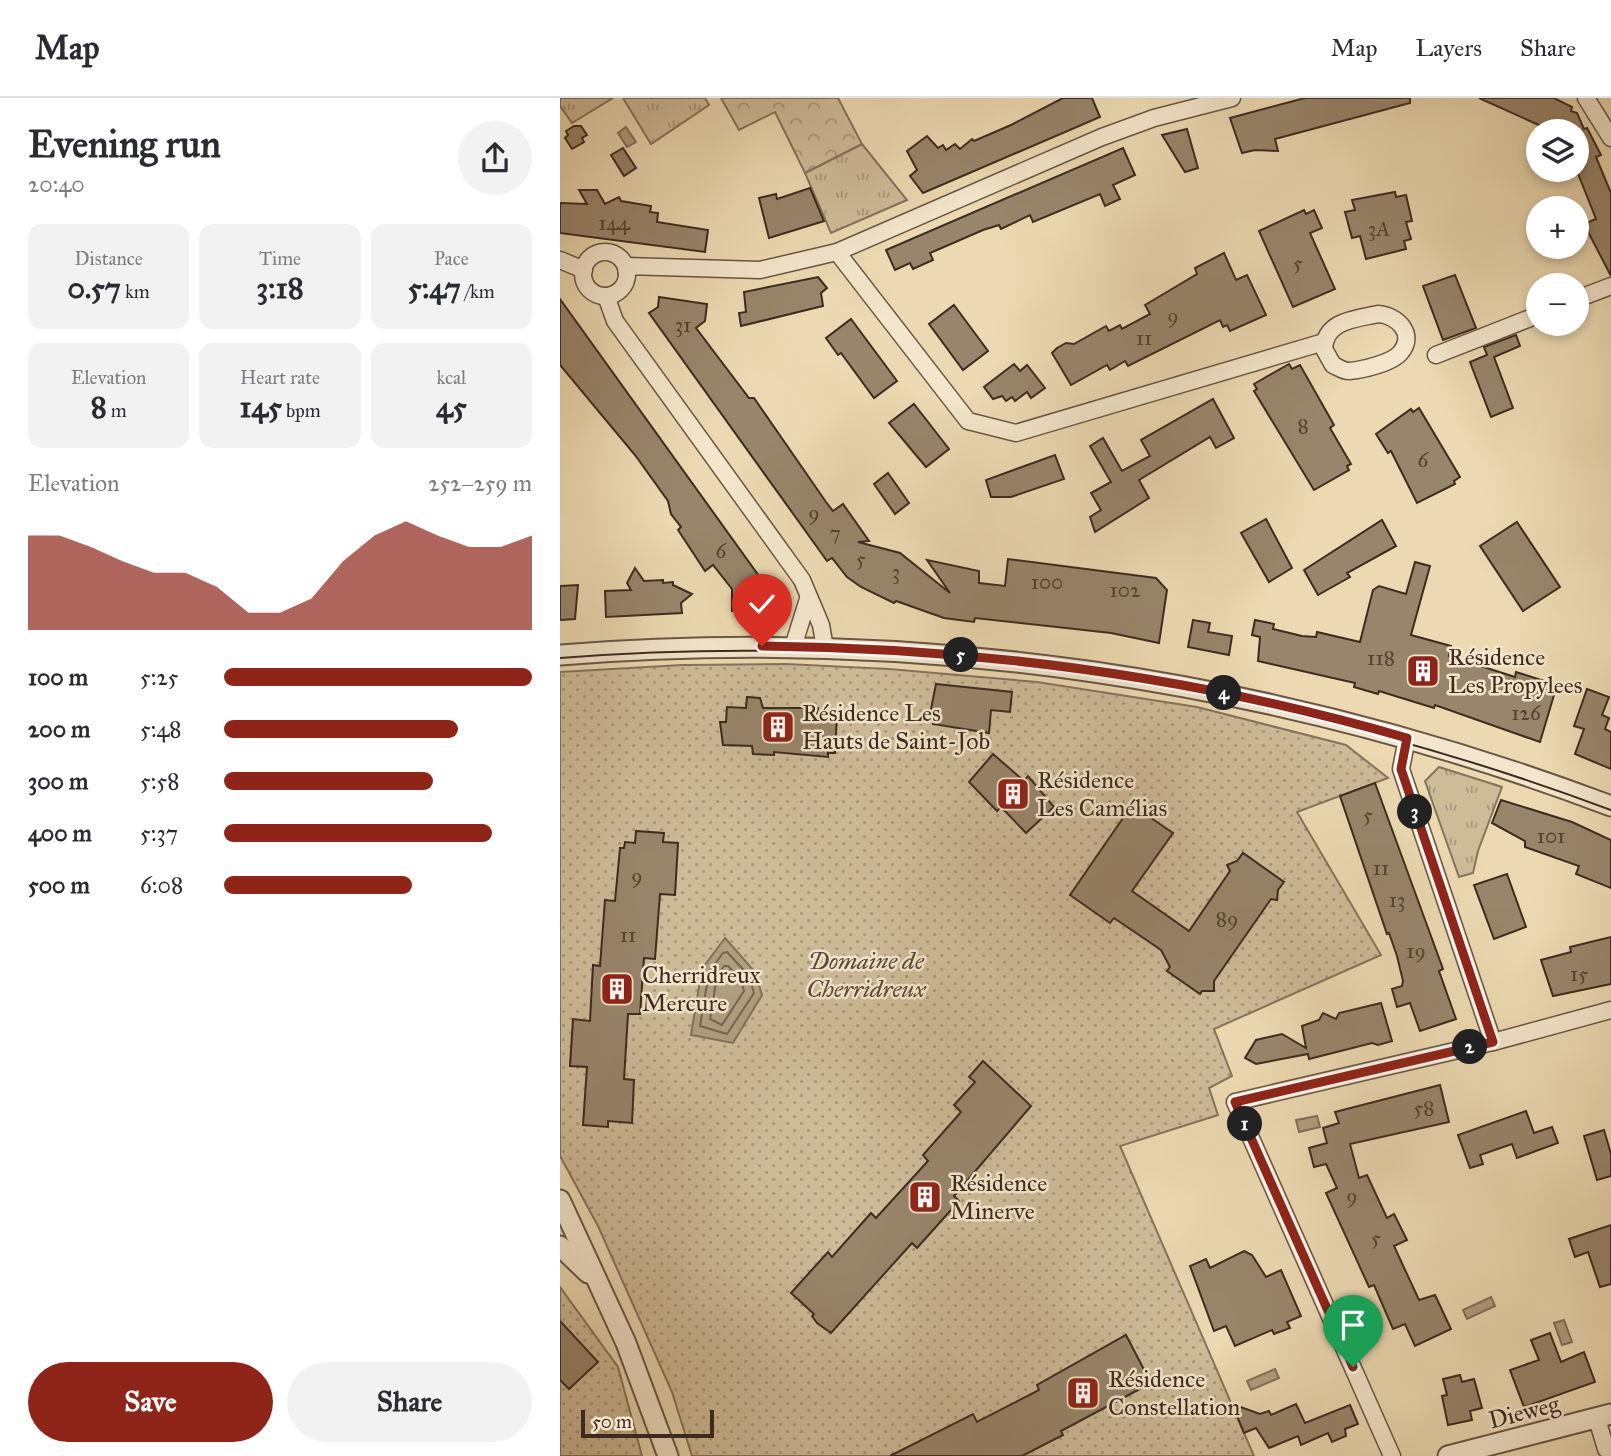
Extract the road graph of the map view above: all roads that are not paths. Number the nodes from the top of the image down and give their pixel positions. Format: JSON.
{"nodes":[{"id":1,"x":1232,"y":98,"type":"edge"},
{"id":2,"x":1586,"y":98,"type":"edge"},
{"id":3,"x":1611,"y":138,"type":"edge"},
{"id":4,"x":837,"y":252,"type":"junction"},
{"id":5,"x":560,"y":260,"type":"edge"},
{"id":6,"x":584,"y":270,"type":"junction"},
{"id":7,"x":627,"y":275,"type":"junction"},
{"id":8,"x":1611,"y":286,"type":"edge"},
{"id":9,"x":1589,"y":294,"type":"edge"},
{"id":10,"x":606,"y":296,"type":"junction"},
{"id":11,"x":1526,"y":320,"type":"edge"},
{"id":12,"x":1324,"y":342,"type":"junction"},
{"id":13,"x":1436,"y":355,"type":"dead end"},
{"id":14,"x":808,"y":599,"type":"junction"},
{"id":15,"x":793,"y":647,"type":"junction"},
{"id":16,"x":825,"y":648,"type":"junction"},
{"id":17,"x":560,"y":655,"type":"edge"},
{"id":18,"x":1407,"y":738,"type":"junction"},
{"id":19,"x":1611,"y":806,"type":"edge"},
{"id":20,"x":1611,"y":1010,"type":"edge"},
{"id":21,"x":1493,"y":1042,"type":"junction"},
{"id":22,"x":560,"y":1200,"type":"edge"},
{"id":23,"x":560,"y":1247,"type":"edge"},
{"id":24,"x":594,"y":1279,"type":"junction"},
{"id":25,"x":1604,"y":1417,"type":"edge"},
{"id":26,"x":1611,"y":1453,"type":"edge"},
{"id":27,"x":668,"y":1456,"type":"edge"},
{"id":28,"x":1392,"y":1456,"type":"edge"},
{"id":29,"x":1448,"y":1456,"type":"edge"}],
"edges":[{"from":1,"to":4,"type":"street"},
{"from":2,"to":3,"type":"street"},
{"from":4,"to":7,"type":"street"},
{"from":4,"to":12,"type":"street"},
{"from":5,"to":6,"type":"street"},
{"from":6,"to":7,"type":"street"},
{"from":6,"to":10,"type":"street"},
{"from":7,"to":10,"type":"street"},
{"from":8,"to":9,"type":"street"},
{"from":10,"to":14,"type":"street"},
{"from":11,"to":13,"type":"street"},
{"from":12,"to":12,"type":"street"},
{"from":14,"to":15,"type":"street"},
{"from":14,"to":16,"type":"street"},
{"from":15,"to":16,"type":"street"},
{"from":15,"to":17,"type":"street"},
{"from":16,"to":18,"type":"street"},
{"from":18,"to":19,"type":"street"},
{"from":18,"to":21,"type":"street"},
{"from":20,"to":21,"type":"street"},
{"from":21,"to":28,"type":"street"},
{"from":22,"to":24,"type":"street"},
{"from":23,"to":24,"type":"street"},
{"from":24,"to":27,"type":"street"},
{"from":25,"to":26,"type":"street"},
{"from":25,"to":29,"type":"street","name":"Dieweg"}]}
